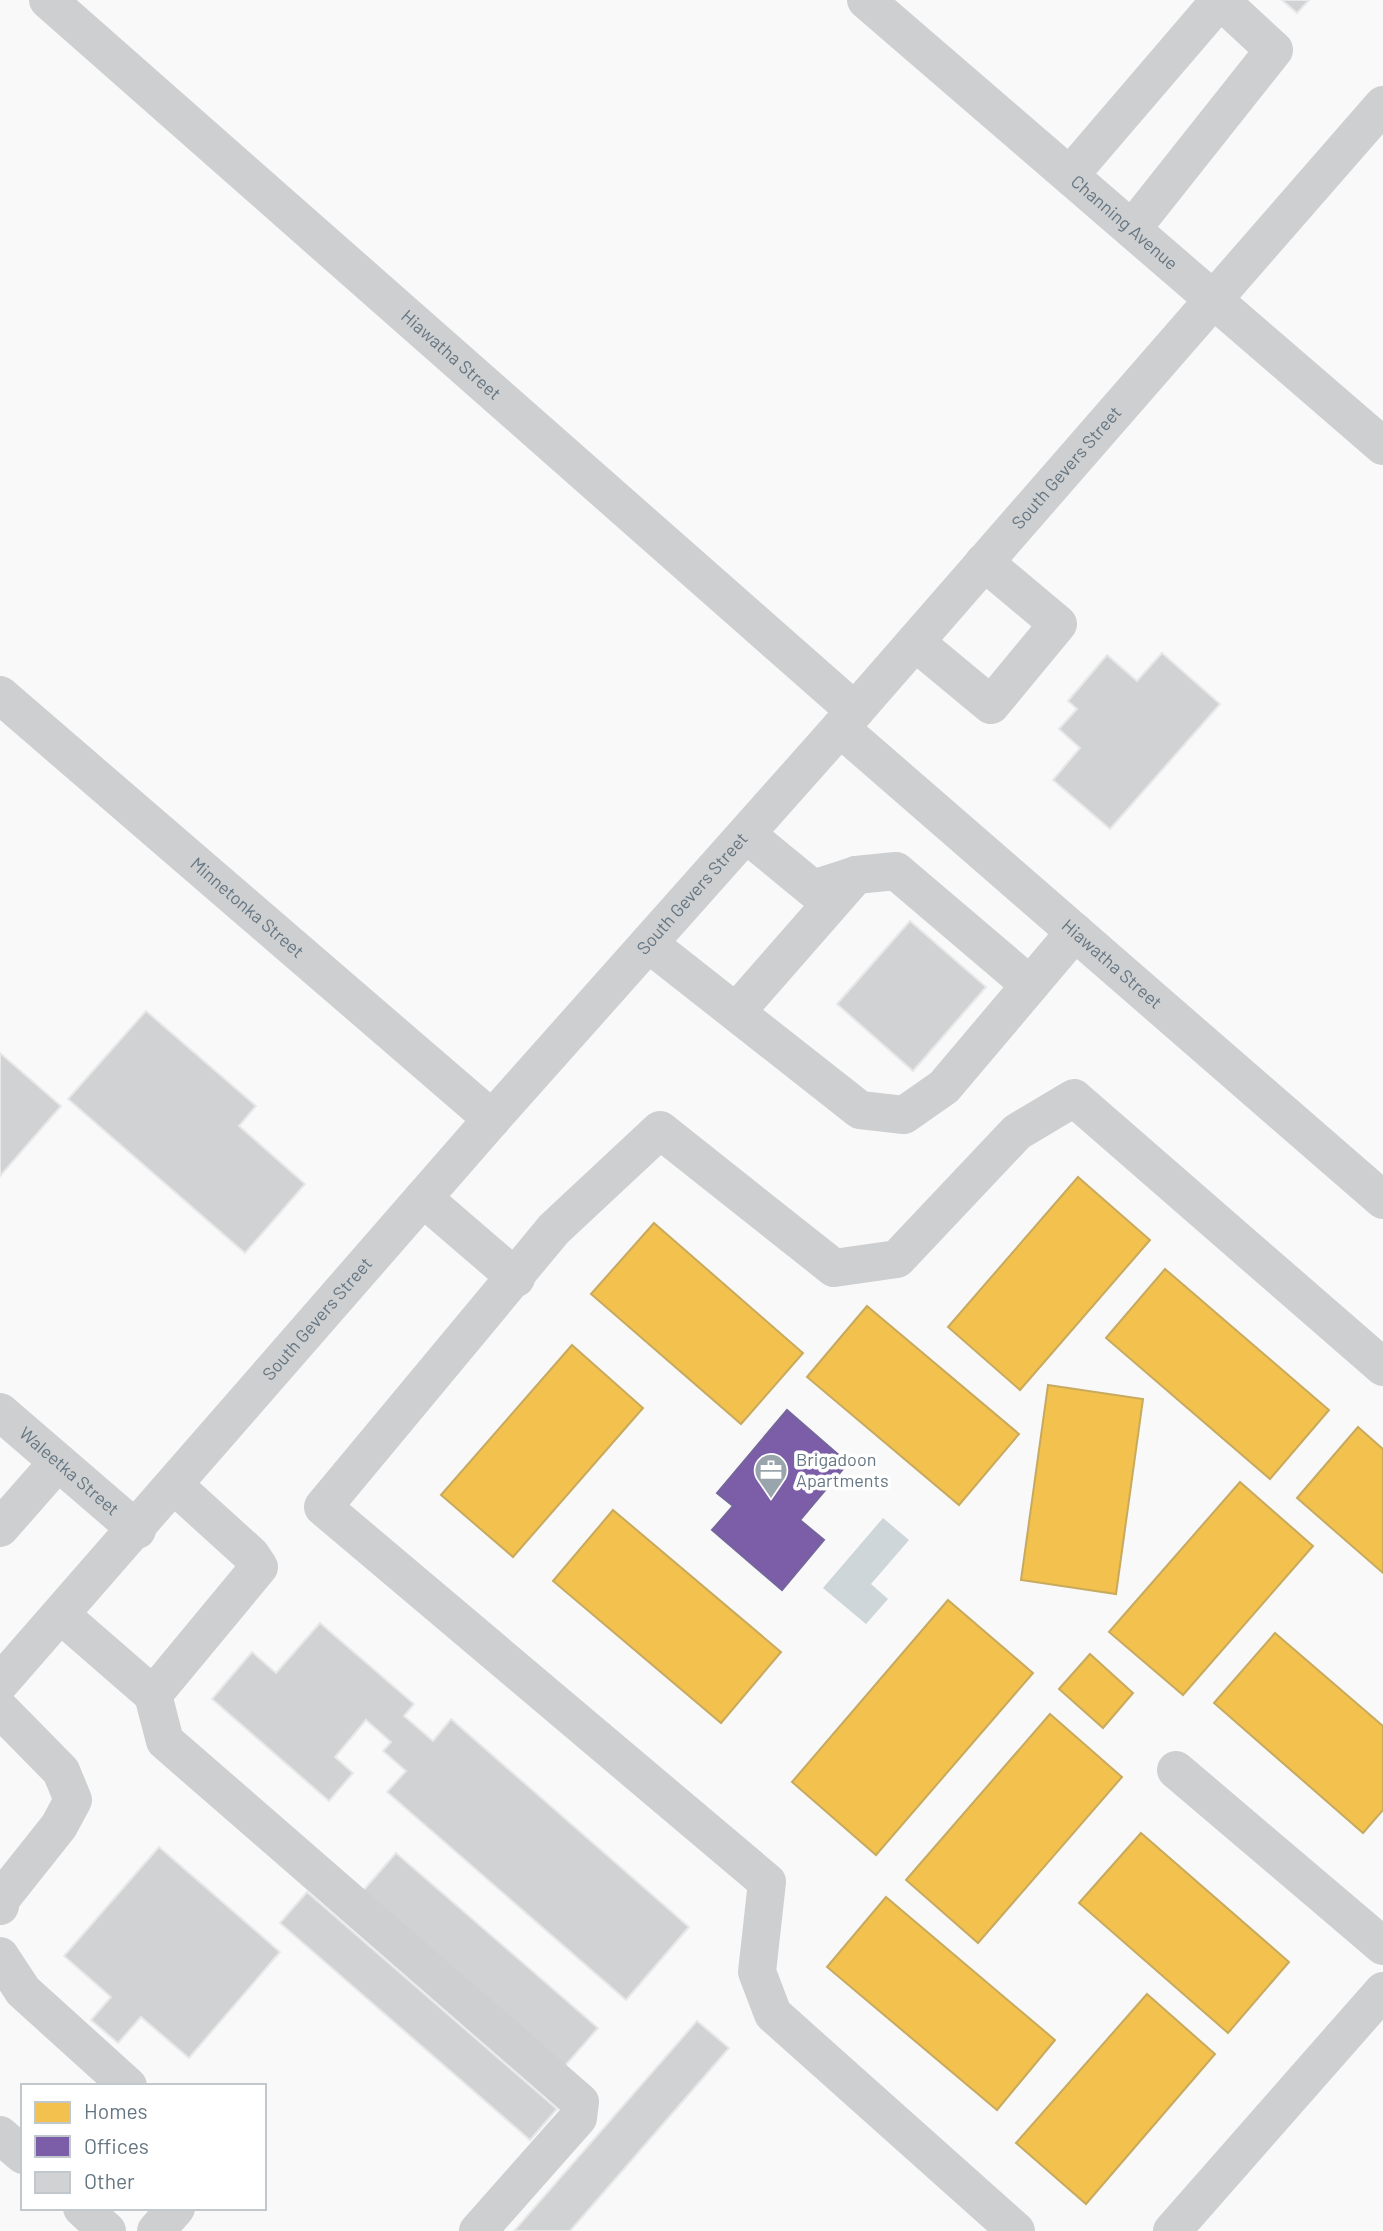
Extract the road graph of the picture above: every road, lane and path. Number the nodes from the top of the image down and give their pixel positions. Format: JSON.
{"nodes":[{"id":1,"x":48,"y":0,"type":"edge"},
{"id":2,"x":866,"y":0,"type":"edge"},
{"id":3,"x":1383,"y":105,"type":"edge"},
{"id":4,"x":1070,"y":176,"type":"junction"},
{"id":5,"x":1132,"y":229,"type":"junction"},
{"id":6,"x":1213,"y":299,"type":"junction"},
{"id":7,"x":1383,"y":446,"type":"edge"},
{"id":8,"x":984,"y":562,"type":"junction"},
{"id":9,"x":915,"y":642,"type":"junction"},
{"id":10,"x":0,"y":695,"type":"edge"},
{"id":11,"x":848,"y":720,"type":"junction"},
{"id":12,"x":746,"y":834,"type":"junction"},
{"id":13,"x":856,"y":876,"type":"junction"},
{"id":14,"x":1075,"y":932,"type":"junction"},
{"id":15,"x":649,"y":944,"type":"junction"},
{"id":16,"x":1031,"y":985,"type":"junction"},
{"id":17,"x":736,"y":1012,"type":"junction"},
{"id":18,"x":492,"y":1119,"type":"junction"},
{"id":19,"x":423,"y":1198,"type":"junction"},
{"id":20,"x":1383,"y":1200,"type":"edge"},
{"id":21,"x":516,"y":1278,"type":"junction"},
{"id":22,"x":1383,"y":1367,"type":"edge"},
{"id":23,"x":0,"y":1412,"type":"edge"},
{"id":24,"x":58,"y":1462,"type":"junction"},
{"id":25,"x":175,"y":1486,"type":"junction"},
{"id":26,"x":0,"y":1528,"type":"edge"},
{"id":27,"x":137,"y":1530,"type":"junction"},
{"id":28,"x":61,"y":1615,"type":"junction"},
{"id":29,"x":0,"y":1683,"type":"edge"},
{"id":30,"x":153,"y":1695,"type":"junction"},
{"id":31,"x":0,"y":1709,"type":"edge"},
{"id":32,"x":1176,"y":1770,"type":"dead end"},
{"id":33,"x":0,"y":1906,"type":"edge"},
{"id":34,"x":1383,"y":1946,"type":"edge"},
{"id":35,"x":0,"y":1956,"type":"edge"},
{"id":36,"x":1383,"y":1991,"type":"edge"},
{"id":37,"x":126,"y":2084,"type":"edge"},
{"id":38,"x":0,"y":2135,"type":"edge"},
{"id":39,"x":21,"y":2153,"type":"edge"},
{"id":40,"x":84,"y":2210,"type":"edge"},
{"id":41,"x":174,"y":2210,"type":"edge"},
{"id":42,"x":107,"y":2231,"type":"edge"},
{"id":43,"x":156,"y":2231,"type":"edge"},
{"id":44,"x":478,"y":2231,"type":"edge"},
{"id":45,"x":1016,"y":2231,"type":"edge"},
{"id":46,"x":1172,"y":2231,"type":"edge"}],
"edges":[{"from":1,"to":11,"type":"street","name":"Hiawatha Street"},
{"from":2,"to":4,"type":"street","name":"Channing Avenue"},
{"from":3,"to":6,"type":"street","name":"South Gevers Street"},
{"from":4,"to":5,"type":"street","name":"Channing Avenue"},
{"from":4,"to":5,"type":"street"},
{"from":5,"to":6,"type":"street","name":"Channing Avenue"},
{"from":6,"to":7,"type":"street","name":"Channing Avenue"},
{"from":6,"to":8,"type":"street","name":"South Gevers Street"},
{"from":8,"to":9,"type":"street","name":"South Gevers Street"},
{"from":8,"to":9,"type":"street"},
{"from":9,"to":11,"type":"street","name":"South Gevers Street"},
{"from":10,"to":18,"type":"street","name":"Minnetonka Street"},
{"from":11,"to":12,"type":"street","name":"South Gevers Street"},
{"from":11,"to":14,"type":"street","name":"Hiawatha Street"},
{"from":12,"to":13,"type":"street"},
{"from":12,"to":15,"type":"street","name":"South Gevers Street"},
{"from":13,"to":16,"type":"street"},
{"from":13,"to":17,"type":"street"},
{"from":14,"to":16,"type":"street"},
{"from":14,"to":20,"type":"street","name":"Hiawatha Street"},
{"from":15,"to":17,"type":"street"},
{"from":15,"to":18,"type":"street","name":"South Gevers Street"},
{"from":16,"to":17,"type":"street"},
{"from":18,"to":19,"type":"street","name":"South Gevers Street"},
{"from":19,"to":21,"type":"street"},
{"from":19,"to":25,"type":"street","name":"South Gevers Street"},
{"from":21,"to":22,"type":"street"},
{"from":21,"to":45,"type":"street"},
{"from":23,"to":24,"type":"street","name":"Waleetka Street"},
{"from":24,"to":26,"type":"street"},
{"from":24,"to":27,"type":"street","name":"Waleetka Street"},
{"from":25,"to":27,"type":"street","name":"South Gevers Street"},
{"from":25,"to":30,"type":"street"},
{"from":27,"to":28,"type":"street","name":"South Gevers Street"},
{"from":28,"to":29,"type":"street","name":"South Gevers Street"},
{"from":28,"to":30,"type":"street"},
{"from":30,"to":44,"type":"street"},
{"from":31,"to":33,"type":"street"},
{"from":32,"to":34,"type":"street"},
{"from":35,"to":37,"type":"street"},
{"from":36,"to":46,"type":"street"},
{"from":38,"to":39,"type":"street"},
{"from":40,"to":42,"type":"street"},
{"from":41,"to":43,"type":"street"}]}
